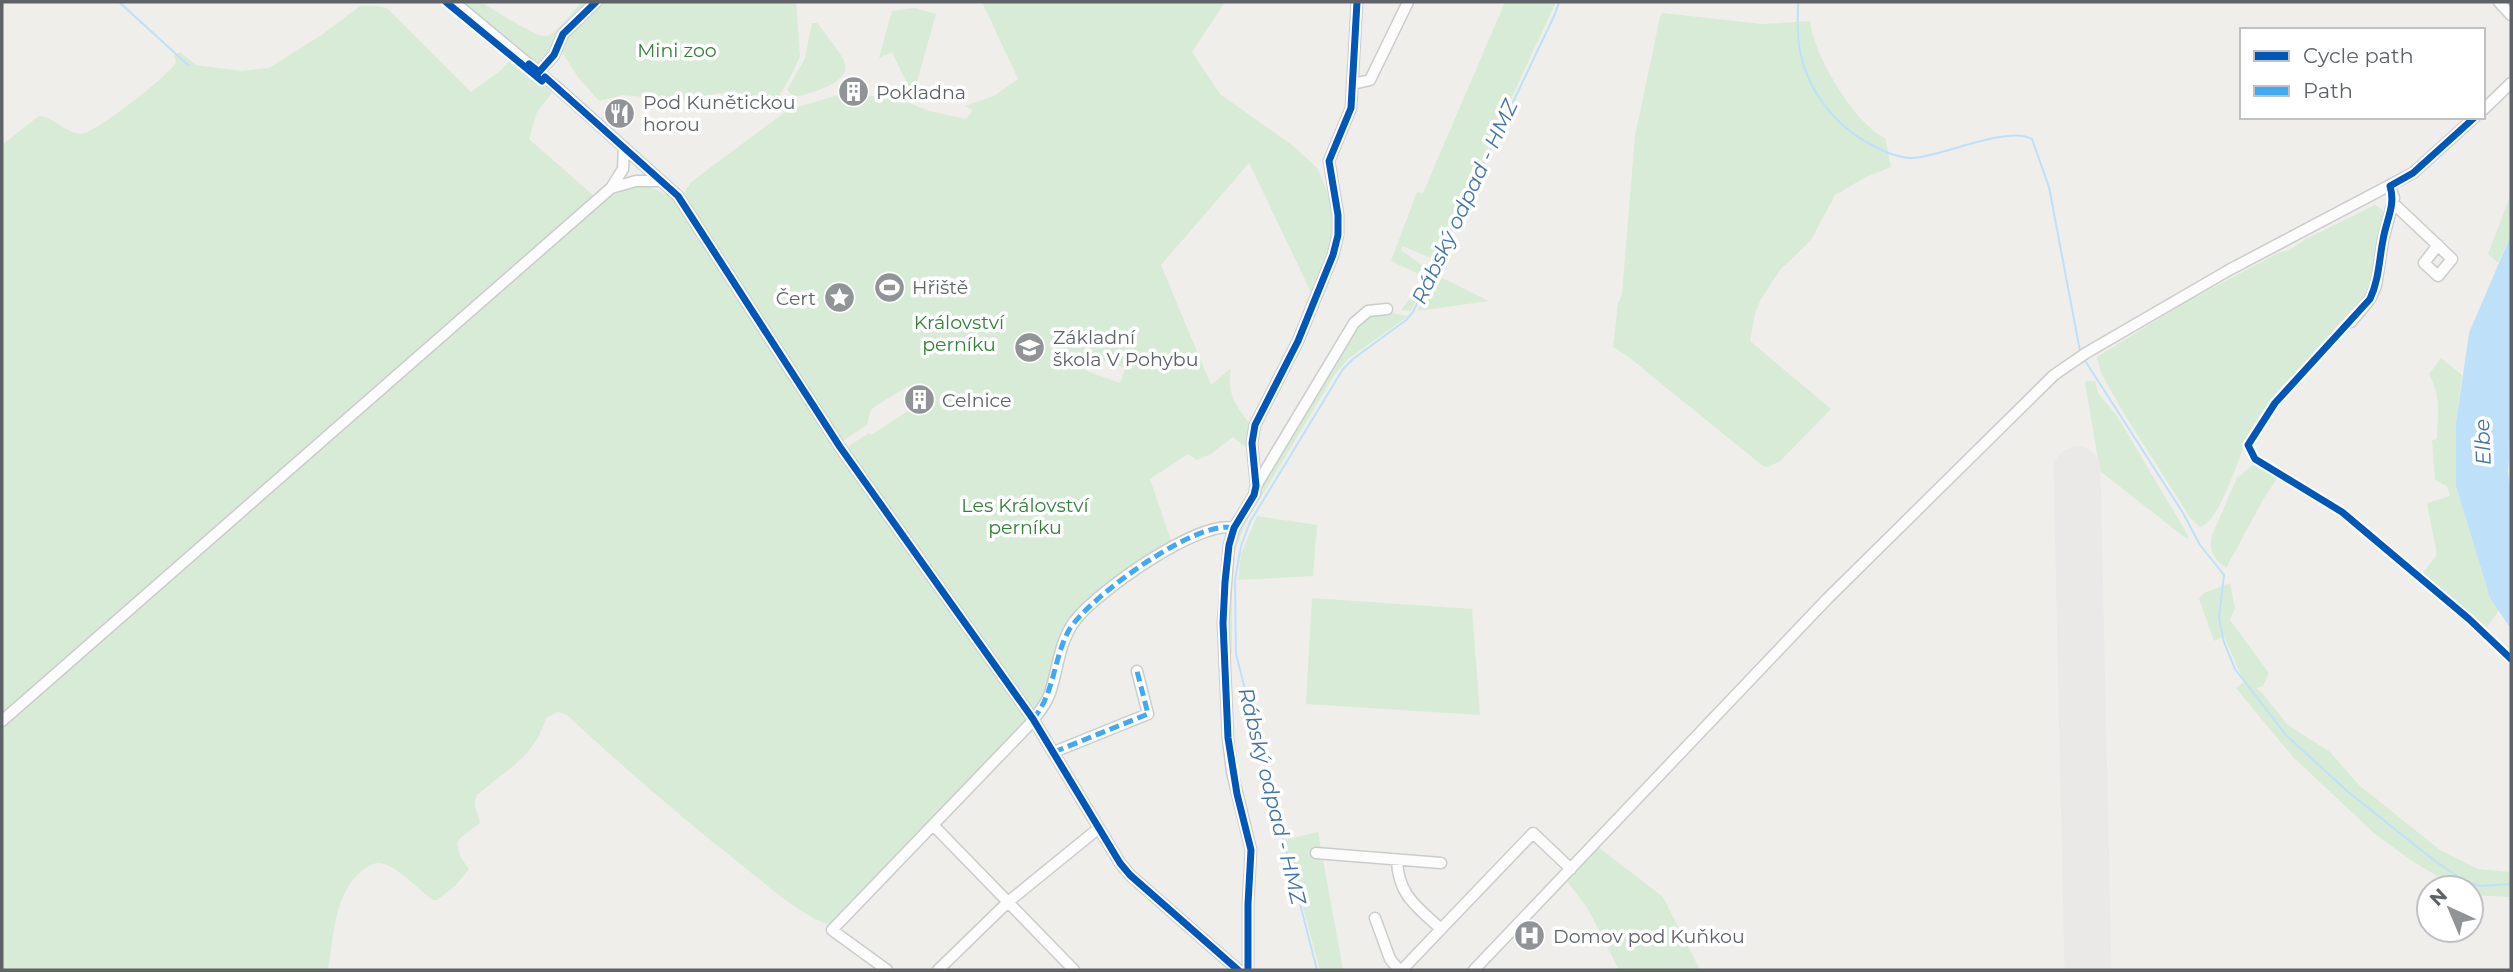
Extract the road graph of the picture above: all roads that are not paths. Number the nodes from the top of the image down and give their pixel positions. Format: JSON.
{"nodes":[{"id":1,"x":454,"y":2,"type":"edge"},
{"id":2,"x":596,"y":2,"type":"edge"},
{"id":3,"x":1357,"y":2,"type":"edge"},
{"id":4,"x":1409,"y":2,"type":"edge"},
{"id":5,"x":2499,"y":2,"type":"edge"},
{"id":6,"x":2511,"y":15,"type":"edge"},
{"id":7,"x":539,"y":72,"type":"junction"},
{"id":8,"x":2511,"y":83,"type":"edge"},
{"id":9,"x":1353,"y":84,"type":"junction"},
{"id":10,"x":2485,"y":108,"type":"edge"},
{"id":11,"x":2473,"y":119,"type":"edge"},
{"id":12,"x":624,"y":147,"type":"junction"},
{"id":13,"x":661,"y":181,"type":"junction"},
{"id":14,"x":2390,"y":186,"type":"junction"},
{"id":15,"x":611,"y":188,"type":"junction"},
{"id":16,"x":2393,"y":203,"type":"junction"},
{"id":17,"x":2438,"y":245,"type":"dead end"},
{"id":18,"x":1387,"y":309,"type":"dead end"},
{"id":19,"x":2351,"y":322,"type":"dead end"},
{"id":20,"x":1256,"y":486,"type":"junction"},
{"id":21,"x":1234,"y":528,"type":"junction"},
{"id":22,"x":1137,"y":671,"type":"dead end"},
{"id":23,"x":1034,"y":719,"type":"junction"},
{"id":24,"x":2,"y":721,"type":"edge"},
{"id":25,"x":1054,"y":752,"type":"junction"},
{"id":26,"x":934,"y":826,"type":"junction"},
{"id":27,"x":1099,"y":828,"type":"junction"},
{"id":28,"x":1316,"y":853,"type":"dead end"},
{"id":29,"x":1397,"y":860,"type":"junction"},
{"id":30,"x":1441,"y":863,"type":"dead end"},
{"id":31,"x":1571,"y":869,"type":"junction"},
{"id":32,"x":1008,"y":902,"type":"junction"},
{"id":33,"x":1375,"y":918,"type":"dead end"},
{"id":34,"x":1441,"y":929,"type":"junction"},
{"id":35,"x":1067,"y":968,"type":"edge"},
{"id":36,"x":1232,"y":968,"type":"edge"},
{"id":37,"x":887,"y":970,"type":"edge"},
{"id":38,"x":938,"y":970,"type":"edge"},
{"id":39,"x":1248,"y":970,"type":"edge"},
{"id":40,"x":1401,"y":970,"type":"edge"},
{"id":41,"x":1474,"y":970,"type":"edge"}],
"edges":[{"from":1,"to":7,"type":"street"},
{"from":2,"to":7,"type":"street"},
{"from":3,"to":9,"type":"street"},
{"from":4,"to":9,"type":"street"},
{"from":5,"to":6,"type":"street"},
{"from":7,"to":12,"type":"street"},
{"from":8,"to":10,"type":"street"},
{"from":9,"to":20,"type":"street"},
{"from":11,"to":14,"type":"street"},
{"from":12,"to":13,"type":"street"},
{"from":12,"to":15,"type":"street"},
{"from":13,"to":15,"type":"street"},
{"from":13,"to":23,"type":"street"},
{"from":14,"to":16,"type":"street"},
{"from":14,"to":31,"type":"street"},
{"from":15,"to":24,"type":"street"},
{"from":16,"to":17,"type":"street"},
{"from":16,"to":19,"type":"street"},
{"from":18,"to":20,"type":"street"},
{"from":20,"to":21,"type":"street"},
{"from":21,"to":23,"type":"street"},
{"from":21,"to":39,"type":"street"},
{"from":22,"to":25,"type":"street"},
{"from":23,"to":25,"type":"street"},
{"from":23,"to":26,"type":"street"},
{"from":25,"to":27,"type":"street"},
{"from":26,"to":32,"type":"street"},
{"from":26,"to":37,"type":"street"},
{"from":27,"to":32,"type":"street"},
{"from":27,"to":36,"type":"street"},
{"from":28,"to":29,"type":"street"},
{"from":29,"to":30,"type":"street"},
{"from":29,"to":34,"type":"street"},
{"from":31,"to":34,"type":"street"},
{"from":31,"to":41,"type":"street"},
{"from":32,"to":35,"type":"street"},
{"from":32,"to":38,"type":"street"},
{"from":33,"to":40,"type":"street"},
{"from":34,"to":40,"type":"street"}]}
